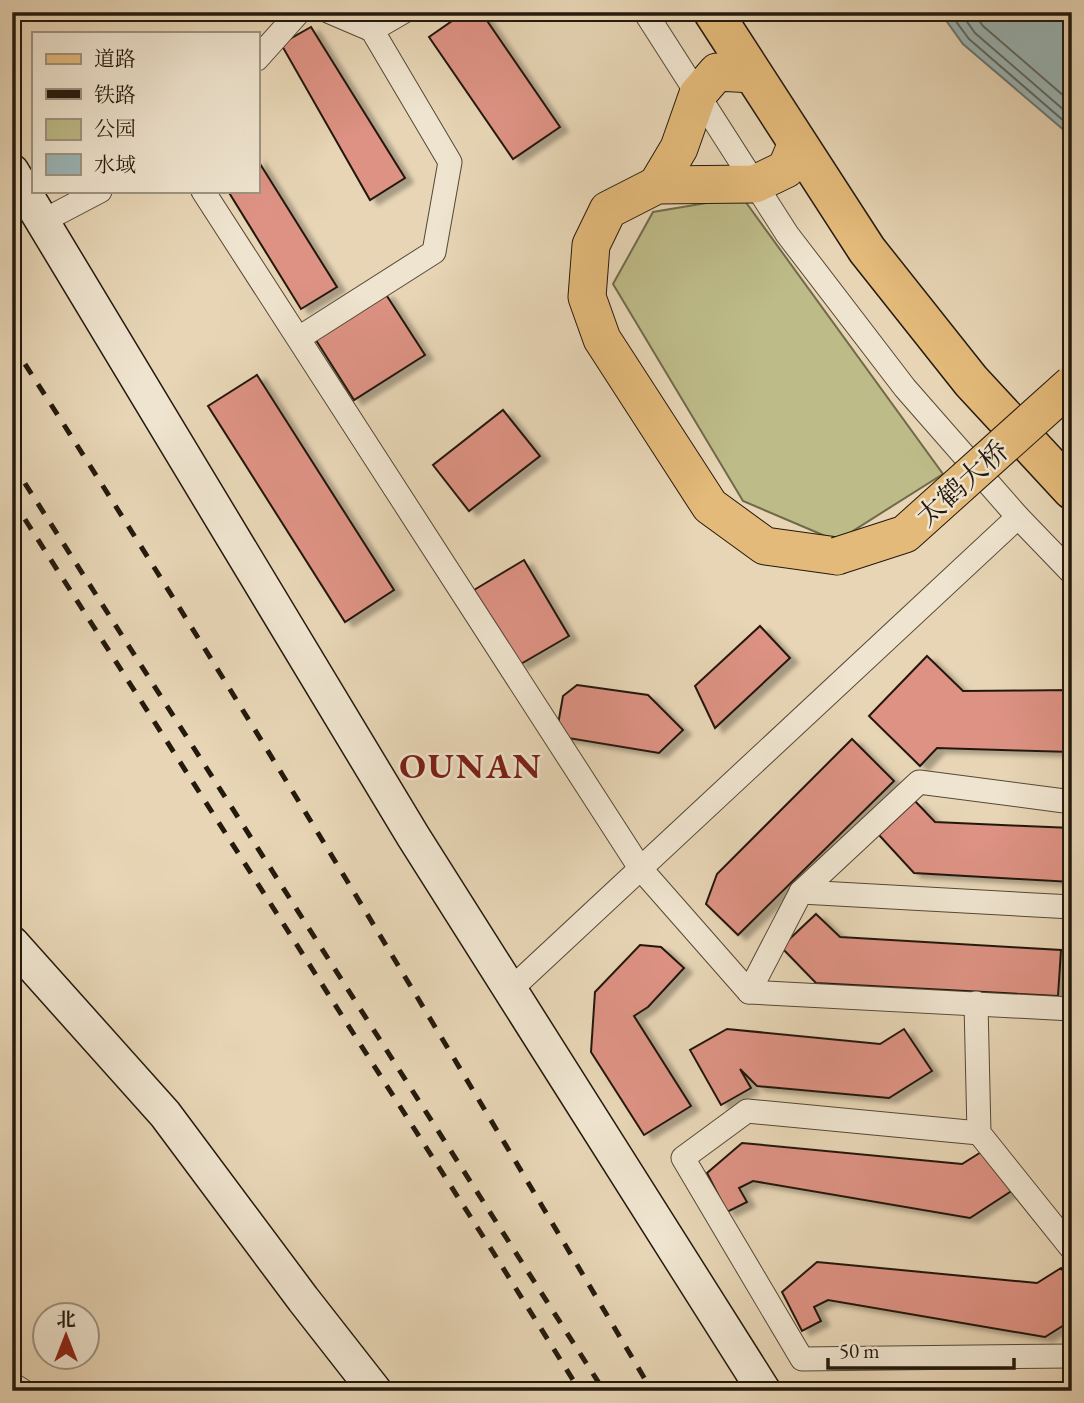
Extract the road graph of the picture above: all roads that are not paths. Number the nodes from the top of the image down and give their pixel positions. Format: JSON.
{"nodes":[{"id":1,"x":299,"y":12,"type":"edge"},
{"id":2,"x":330,"y":12,"type":"edge"},
{"id":3,"x":403,"y":12,"type":"edge"},
{"id":4,"x":645,"y":12,"type":"edge"},
{"id":5,"x":713,"y":12,"type":"edge"},
{"id":6,"x":372,"y":30,"type":"junction"},
{"id":7,"x":259,"y":57,"type":"edge"},
{"id":8,"x":753,"y":74,"type":"junction"},
{"id":9,"x":698,"y":94,"type":"junction"},
{"id":10,"x":797,"y":143,"type":"junction"},
{"id":11,"x":12,"y":171,"type":"edge"},
{"id":12,"x":755,"y":184,"type":"junction"},
{"id":13,"x":657,"y":185,"type":"junction"},
{"id":14,"x":98,"y":192,"type":"edge"},
{"id":15,"x":204,"y":192,"type":"edge"},
{"id":16,"x":41,"y":222,"type":"junction"},
{"id":17,"x":299,"y":338,"type":"junction"},
{"id":18,"x":1072,"y":384,"type":"edge"},
{"id":19,"x":1072,"y":490,"type":"edge"},
{"id":20,"x":1018,"y":517,"type":"junction"},
{"id":21,"x":1072,"y":573,"type":"edge"},
{"id":22,"x":1072,"y":802,"type":"edge"},
{"id":23,"x":640,"y":869,"type":"junction"},
{"id":24,"x":801,"y":892,"type":"junction"},
{"id":25,"x":1072,"y":907,"type":"edge"},
{"id":26,"x":12,"y":943,"type":"edge"},
{"id":27,"x":510,"y":990,"type":"junction"},
{"id":28,"x":749,"y":992,"type":"junction"},
{"id":29,"x":976,"y":1003,"type":"junction"},
{"id":30,"x":1072,"y":1009,"type":"edge"},
{"id":31,"x":979,"y":1133,"type":"junction"},
{"id":32,"x":1072,"y":1249,"type":"edge"},
{"id":33,"x":1072,"y":1356,"type":"edge"},
{"id":34,"x":12,"y":1384,"type":"edge"},
{"id":35,"x":23,"y":1391,"type":"edge"},
{"id":36,"x":375,"y":1391,"type":"edge"},
{"id":37,"x":764,"y":1391,"type":"edge"}],
"edges":[{"from":1,"to":7,"type":"street"},
{"from":2,"to":6,"type":"street"},
{"from":3,"to":6,"type":"street"},
{"from":4,"to":9,"type":"street"},
{"from":5,"to":8,"type":"highway"},
{"from":6,"to":17,"type":"street"},
{"from":8,"to":9,"type":"main road"},
{"from":8,"to":10,"type":"highway"},
{"from":9,"to":12,"type":"street"},
{"from":9,"to":13,"type":"main road"},
{"from":10,"to":12,"type":"main road"},
{"from":10,"to":19,"type":"highway"},
{"from":11,"to":16,"type":"street"},
{"from":12,"to":13,"type":"main road"},
{"from":12,"to":20,"type":"street"},
{"from":13,"to":18,"type":"main road","name":"太鹤大桥","bridge":true},
{"from":14,"to":16,"type":"street"},
{"from":15,"to":17,"type":"street"},
{"from":16,"to":27,"type":"street"},
{"from":17,"to":23,"type":"street"},
{"from":20,"to":21,"type":"street"},
{"from":20,"to":23,"type":"street"},
{"from":22,"to":24,"type":"street"},
{"from":23,"to":27,"type":"street"},
{"from":23,"to":28,"type":"street"},
{"from":24,"to":25,"type":"street"},
{"from":24,"to":28,"type":"street"},
{"from":26,"to":36,"type":"street"},
{"from":27,"to":37,"type":"street"},
{"from":28,"to":29,"type":"street"},
{"from":29,"to":30,"type":"street"},
{"from":29,"to":31,"type":"street"},
{"from":31,"to":32,"type":"street"},
{"from":31,"to":33,"type":"street"},
{"from":34,"to":35,"type":"street"}]}
